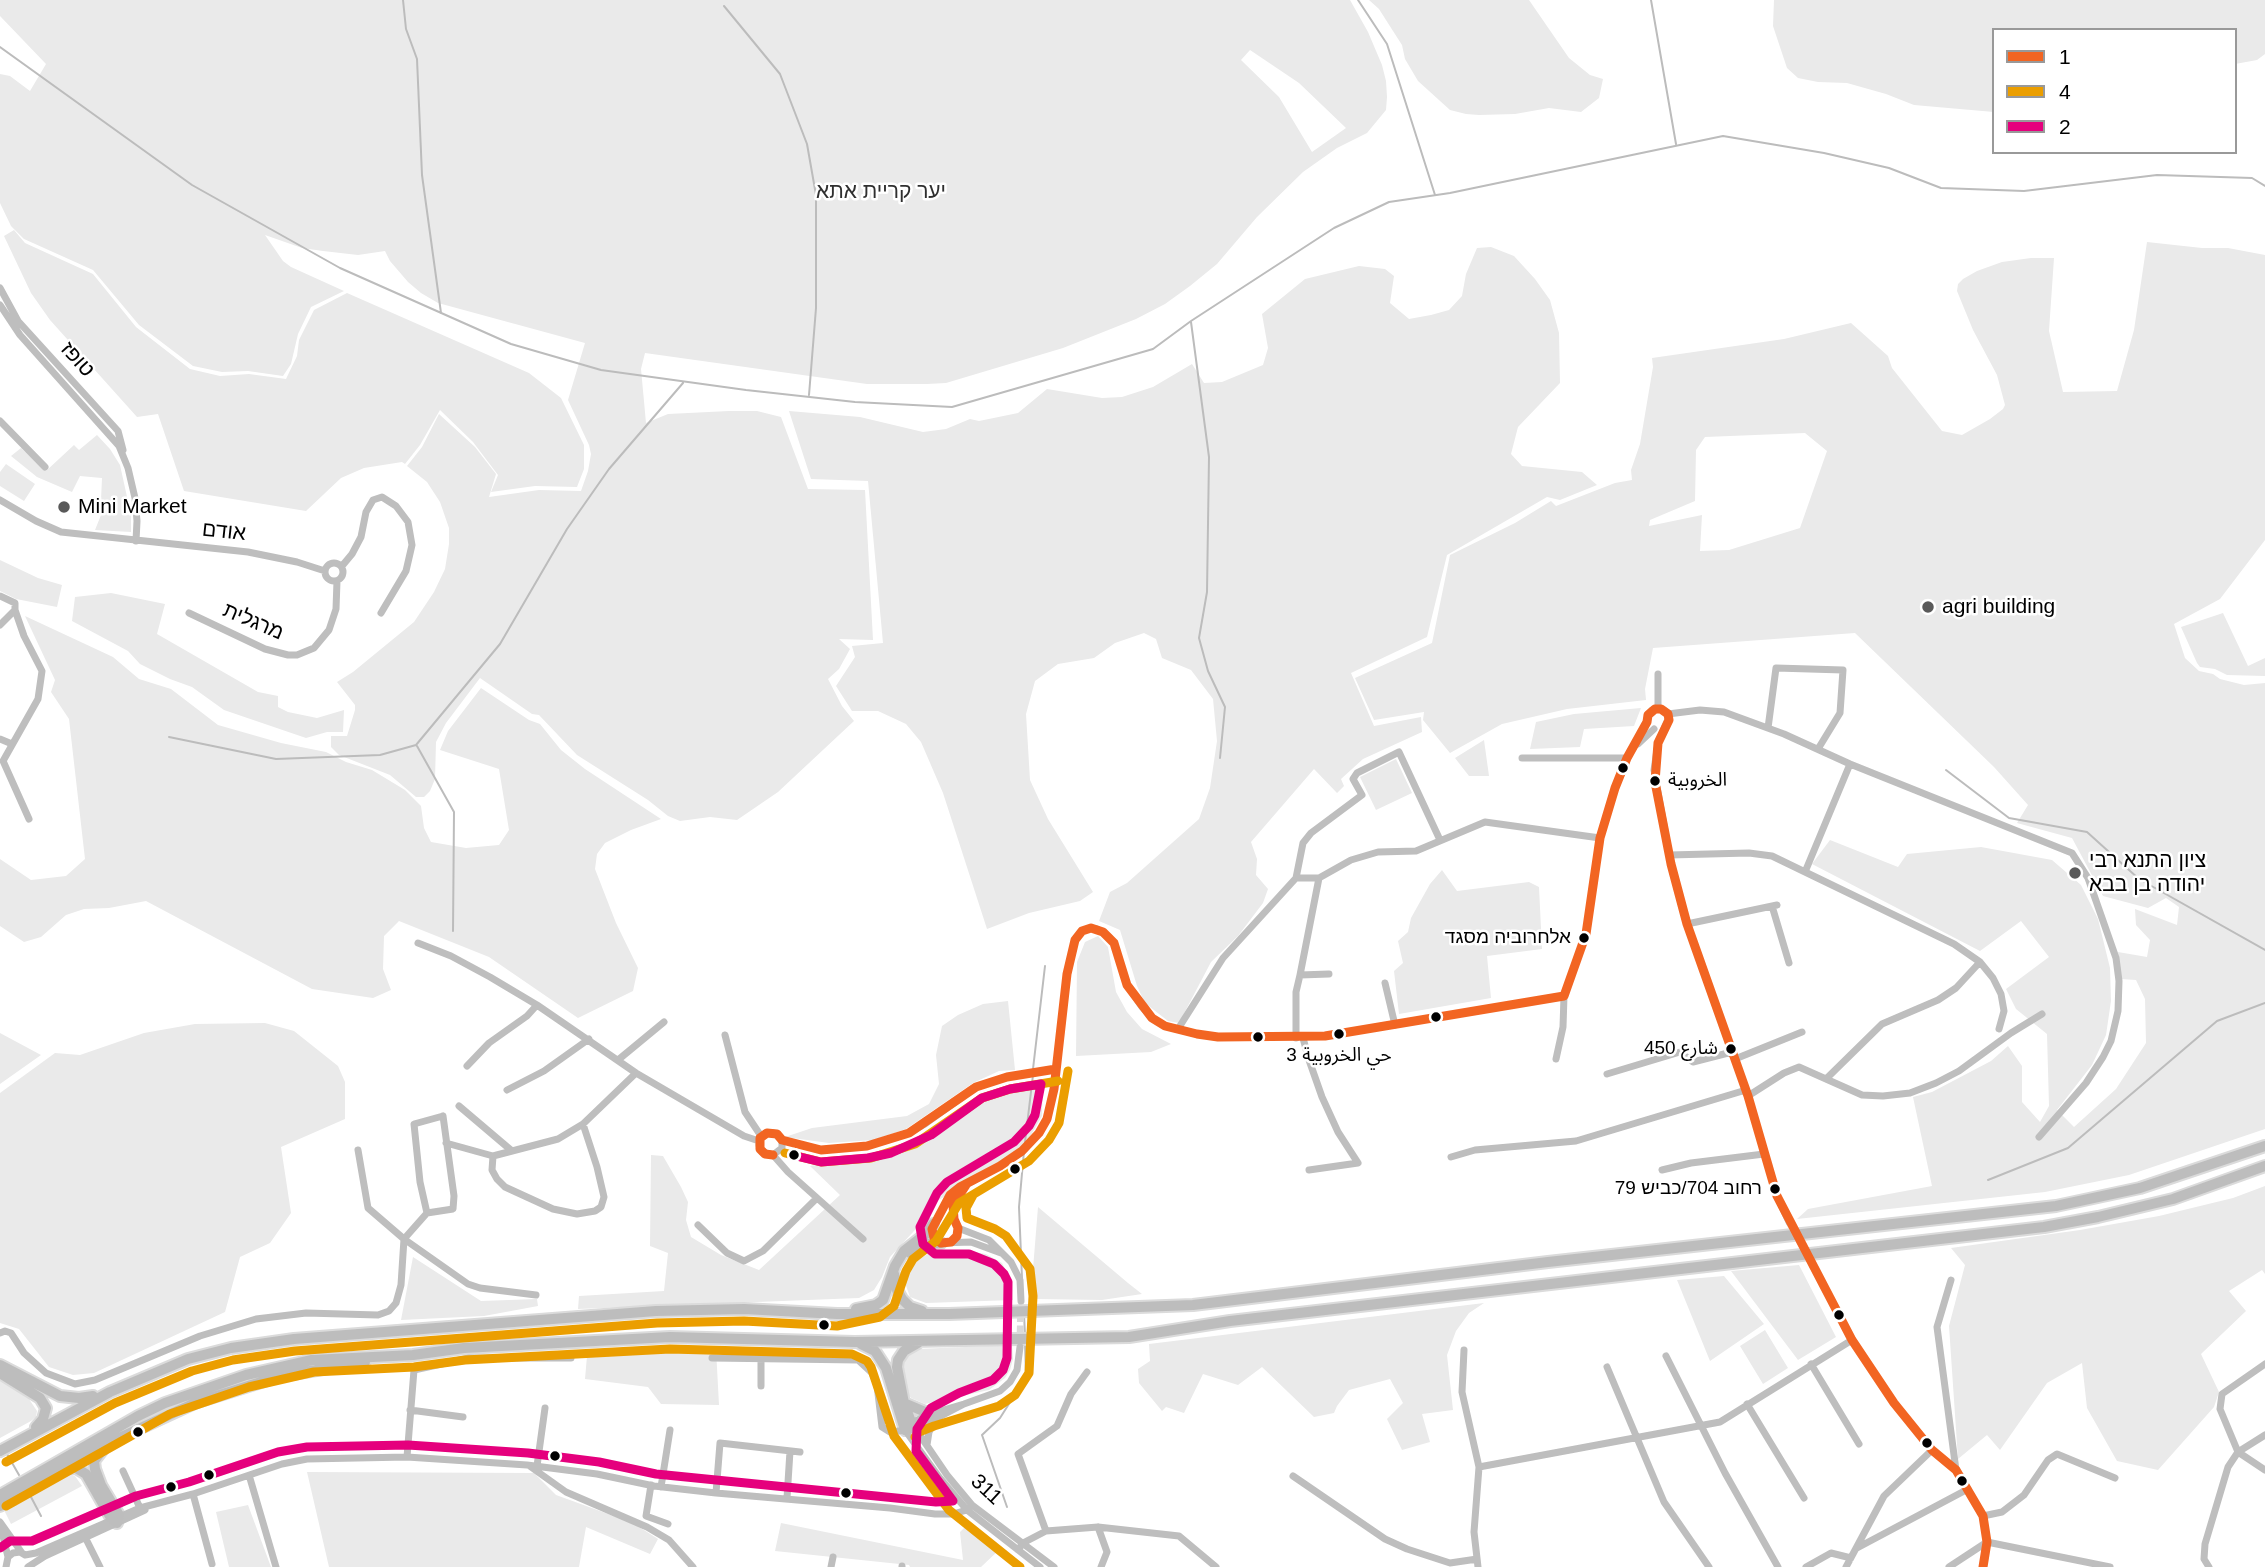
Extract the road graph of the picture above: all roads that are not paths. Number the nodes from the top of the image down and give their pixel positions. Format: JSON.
{"nodes":[{"id":1,"x":0,"y":288,"type":"edge"},
{"id":2,"x":0,"y":305,"type":"edge"},
{"id":3,"x":0,"y":421,"type":"edge"},
{"id":4,"x":124,"y":456,"type":"junction"},
{"id":5,"x":45,"y":467,"type":"dead end"},
{"id":6,"x":0,"y":500,"type":"edge"},
{"id":7,"x":136,"y":541,"type":"junction"},
{"id":8,"x":342,"y":566,"type":"junction"},
{"id":9,"x":325,"y":571,"type":"junction"},
{"id":10,"x":337,"y":581,"type":"junction"},
{"id":11,"x":0,"y":596,"type":"edge"},
{"id":12,"x":15,"y":610,"type":"junction"},
{"id":13,"x":189,"y":613,"type":"dead end"},
{"id":14,"x":382,"y":613,"type":"dead end"},
{"id":15,"x":0,"y":625,"type":"edge"},
{"id":16,"x":1658,"y":674,"type":"dead end"},
{"id":17,"x":1658,"y":708,"type":"junction"},
{"id":18,"x":1668,"y":714,"type":"junction"},
{"id":19,"x":1647,"y":722,"type":"junction"},
{"id":20,"x":1666,"y":726,"type":"junction"},
{"id":21,"x":1768,"y":728,"type":"junction"},
{"id":22,"x":1654,"y":729,"type":"junction"},
{"id":23,"x":0,"y":739,"type":"edge"},
{"id":24,"x":12,"y":744,"type":"junction"},
{"id":25,"x":1635,"y":747,"type":"junction"},
{"id":26,"x":1818,"y":749,"type":"junction"},
{"id":27,"x":1656,"y":753,"type":"junction"},
{"id":28,"x":1522,"y":758,"type":"dead end"},
{"id":29,"x":1627,"y":758,"type":"junction"},
{"id":30,"x":1850,"y":764,"type":"junction"},
{"id":31,"x":29,"y":819,"type":"dead end"},
{"id":32,"x":1600,"y":838,"type":"junction"},
{"id":33,"x":1440,"y":840,"type":"junction"},
{"id":34,"x":1669,"y":855,"type":"junction"},
{"id":35,"x":1805,"y":872,"type":"junction"},
{"id":36,"x":1296,"y":878,"type":"junction"},
{"id":37,"x":1319,"y":878,"type":"junction"},
{"id":38,"x":1687,"y":924,"type":"junction"},
{"id":39,"x":418,"y":943,"type":"dead end"},
{"id":40,"x":1980,"y":962,"type":"junction"},
{"id":41,"x":1789,"y":963,"type":"dead end"},
{"id":42,"x":1329,"y":974,"type":"dead end"},
{"id":43,"x":1300,"y":975,"type":"junction"},
{"id":44,"x":1385,"y":983,"type":"dead end"},
{"id":45,"x":1564,"y":996,"type":"junction"},
{"id":46,"x":537,"y":1005,"type":"junction"},
{"id":47,"x":2042,"y":1014,"type":"dead end"},
{"id":48,"x":664,"y":1021,"type":"dead end"},
{"id":49,"x":1395,"y":1026,"type":"junction"},
{"id":50,"x":1178,"y":1029,"type":"junction"},
{"id":51,"x":1999,"y":1029,"type":"dead end"},
{"id":52,"x":1802,"y":1032,"type":"dead end"},
{"id":53,"x":725,"y":1035,"type":"dead end"},
{"id":54,"x":1300,"y":1038,"type":"junction"},
{"id":55,"x":589,"y":1040,"type":"junction"},
{"id":56,"x":1734,"y":1056,"type":"junction"},
{"id":57,"x":1556,"y":1059,"type":"dead end"},
{"id":58,"x":618,"y":1060,"type":"junction"},
{"id":59,"x":467,"y":1066,"type":"dead end"},
{"id":60,"x":1056,"y":1069,"type":"junction"},
{"id":61,"x":636,"y":1073,"type":"junction"},
{"id":62,"x":1606,"y":1074,"type":"dead end"},
{"id":63,"x":1826,"y":1079,"type":"junction"},
{"id":64,"x":507,"y":1090,"type":"dead end"},
{"id":65,"x":1747,"y":1093,"type":"junction"},
{"id":66,"x":458,"y":1107,"type":"dead end"},
{"id":67,"x":583,"y":1125,"type":"junction"},
{"id":68,"x":2039,"y":1138,"type":"dead end"},
{"id":69,"x":760,"y":1139,"type":"junction"},
{"id":70,"x":782,"y":1140,"type":"junction"},
{"id":71,"x":446,"y":1143,"type":"junction"},
{"id":72,"x":2265,"y":1146,"type":"edge"},
{"id":73,"x":358,"y":1150,"type":"dead end"},
{"id":74,"x":512,"y":1150,"type":"junction"},
{"id":75,"x":1764,"y":1154,"type":"junction"},
{"id":76,"x":493,"y":1156,"type":"junction"},
{"id":77,"x":773,"y":1156,"type":"junction"},
{"id":78,"x":1451,"y":1157,"type":"dead end"},
{"id":79,"x":2265,"y":1166,"type":"edge"},
{"id":80,"x":1309,"y":1170,"type":"dead end"},
{"id":81,"x":1662,"y":1170,"type":"dead end"},
{"id":82,"x":966,"y":1185,"type":"junction"},
{"id":83,"x":817,"y":1198,"type":"junction"},
{"id":84,"x":427,"y":1213,"type":"junction"},
{"id":85,"x":954,"y":1219,"type":"junction"},
{"id":86,"x":935,"y":1222,"type":"junction"},
{"id":87,"x":1789,"y":1222,"type":"tunnel mouth"},
{"id":88,"x":698,"y":1225,"type":"dead end"},
{"id":89,"x":958,"y":1228,"type":"junction"},
{"id":90,"x":404,"y":1239,"type":"junction"},
{"id":91,"x":863,"y":1239,"type":"dead end"},
{"id":92,"x":946,"y":1242,"type":"junction"},
{"id":93,"x":1002,"y":1253,"type":"junction"},
{"id":94,"x":901,"y":1258,"type":"junction"},
{"id":95,"x":1810,"y":1260,"type":"tunnel mouth"},
{"id":96,"x":894,"y":1272,"type":"junction"},
{"id":97,"x":1951,"y":1280,"type":"dead end"},
{"id":98,"x":536,"y":1295,"type":"dead end"},
{"id":99,"x":1021,"y":1301,"type":"tunnel mouth"},
{"id":100,"x":837,"y":1314,"type":"junction"},
{"id":101,"x":949,"y":1314,"type":"junction"},
{"id":102,"x":0,"y":1333,"type":"edge"},
{"id":103,"x":925,"y":1340,"type":"junction"},
{"id":104,"x":1852,"y":1340,"type":"junction"},
{"id":105,"x":855,"y":1342,"type":"junction"},
{"id":106,"x":1020,"y":1347,"type":"tunnel mouth"},
{"id":107,"x":1464,"y":1350,"type":"dead end"},
{"id":108,"x":413,"y":1355,"type":"junction"},
{"id":109,"x":1666,"y":1356,"type":"dead end"},
{"id":110,"x":761,"y":1357,"type":"junction"},
{"id":111,"x":571,"y":1358,"type":"dead end"},
{"id":112,"x":712,"y":1358,"type":"dead end"},
{"id":113,"x":1811,"y":1364,"type":"junction"},
{"id":114,"x":2265,"y":1364,"type":"edge"},
{"id":115,"x":0,"y":1365,"type":"edge"},
{"id":116,"x":1607,"y":1367,"type":"dead end"},
{"id":117,"x":1087,"y":1372,"type":"dead end"},
{"id":118,"x":0,"y":1373,"type":"edge"},
{"id":119,"x":761,"y":1386,"type":"dead end"},
{"id":120,"x":110,"y":1391,"type":"junction"},
{"id":121,"x":904,"y":1404,"type":"junction"},
{"id":122,"x":1747,"y":1404,"type":"junction"},
{"id":123,"x":545,"y":1408,"type":"dead end"},
{"id":124,"x":410,"y":1410,"type":"junction"},
{"id":125,"x":934,"y":1416,"type":"junction"},
{"id":126,"x":463,"y":1417,"type":"dead end"},
{"id":127,"x":1700,"y":1426,"type":"junction"},
{"id":128,"x":911,"y":1427,"type":"junction"},
{"id":129,"x":670,"y":1430,"type":"dead end"},
{"id":130,"x":28,"y":1435,"type":"junction"},
{"id":131,"x":2265,"y":1435,"type":"edge"},
{"id":132,"x":1637,"y":1438,"type":"junction"},
{"id":133,"x":113,"y":1441,"type":"junction"},
{"id":134,"x":1859,"y":1444,"type":"dead end"},
{"id":135,"x":927,"y":1446,"type":"junction"},
{"id":136,"x":1932,"y":1450,"type":"junction"},
{"id":137,"x":0,"y":1451,"type":"edge"},
{"id":138,"x":790,"y":1451,"type":"junction"},
{"id":139,"x":800,"y":1452,"type":"dead end"},
{"id":140,"x":2238,"y":1452,"type":"junction"},
{"id":141,"x":407,"y":1457,"type":"junction"},
{"id":142,"x":527,"y":1465,"type":"junction"},
{"id":143,"x":537,"y":1466,"type":"junction"},
{"id":144,"x":1479,"y":1467,"type":"junction"},
{"id":145,"x":62,"y":1469,"type":"junction"},
{"id":146,"x":1956,"y":1470,"type":"junction"},
{"id":147,"x":2265,"y":1470,"type":"edge"},
{"id":148,"x":123,"y":1471,"type":"dead end"},
{"id":149,"x":249,"y":1475,"type":"junction"},
{"id":150,"x":1293,"y":1476,"type":"dead end"},
{"id":151,"x":2115,"y":1478,"type":"dead end"},
{"id":152,"x":651,"y":1485,"type":"junction"},
{"id":153,"x":661,"y":1487,"type":"junction"},
{"id":154,"x":1968,"y":1489,"type":"junction"},
{"id":155,"x":716,"y":1493,"type":"junction"},
{"id":156,"x":193,"y":1494,"type":"junction"},
{"id":157,"x":0,"y":1495,"type":"edge"},
{"id":158,"x":788,"y":1498,"type":"junction"},
{"id":159,"x":1804,"y":1498,"type":"dead end"},
{"id":160,"x":165,"y":1501,"type":"junction"},
{"id":161,"x":0,"y":1506,"type":"edge"},
{"id":162,"x":139,"y":1507,"type":"junction"},
{"id":163,"x":969,"y":1508,"type":"junction"},
{"id":164,"x":1983,"y":1516,"type":"junction"},
{"id":165,"x":116,"y":1519,"type":"junction"},
{"id":166,"x":0,"y":1523,"type":"edge"},
{"id":167,"x":668,"y":1524,"type":"dead end"},
{"id":168,"x":1098,"y":1527,"type":"junction"},
{"id":169,"x":1046,"y":1531,"type":"junction"},
{"id":170,"x":85,"y":1538,"type":"junction"},
{"id":171,"x":1987,"y":1542,"type":"junction"},
{"id":172,"x":1021,"y":1547,"type":"junction"},
{"id":173,"x":1857,"y":1549,"type":"junction"},
{"id":174,"x":24,"y":1554,"type":"junction"},
{"id":175,"x":833,"y":1557,"type":"dead end"},
{"id":176,"x":1851,"y":1558,"type":"junction"},
{"id":177,"x":1477,"y":1563,"type":"edge"},
{"id":178,"x":7,"y":1564,"type":"edge"},
{"id":179,"x":212,"y":1564,"type":"dead end"},
{"id":180,"x":28,"y":1567,"type":"edge"},
{"id":181,"x":100,"y":1567,"type":"edge"},
{"id":182,"x":276,"y":1567,"type":"edge"},
{"id":183,"x":693,"y":1567,"type":"edge"},
{"id":184,"x":831,"y":1567,"type":"edge"},
{"id":185,"x":1040,"y":1567,"type":"edge"},
{"id":186,"x":1054,"y":1567,"type":"edge"},
{"id":187,"x":1101,"y":1567,"type":"edge"},
{"id":188,"x":1216,"y":1567,"type":"edge"},
{"id":189,"x":1709,"y":1567,"type":"edge"},
{"id":190,"x":1778,"y":1567,"type":"edge"},
{"id":191,"x":1807,"y":1567,"type":"edge"},
{"id":192,"x":1846,"y":1567,"type":"edge"},
{"id":193,"x":1949,"y":1567,"type":"edge"},
{"id":194,"x":1983,"y":1567,"type":"edge"},
{"id":195,"x":2110,"y":1567,"type":"edge"},
{"id":196,"x":2209,"y":1567,"type":"edge"}],
"edges":[{"from":1,"to":4,"type":"street","name":"טופז"},
{"from":2,"to":4,"type":"street","name":"טופז"},
{"from":3,"to":5,"type":"street"},
{"from":4,"to":7,"type":"street","name":"טופז"},
{"from":6,"to":7,"type":"street","name":"אודם"},
{"from":7,"to":9,"type":"street","name":"אודם"},
{"from":8,"to":9,"type":"street"},
{"from":8,"to":10,"type":"street"},
{"from":8,"to":14,"type":"street"},
{"from":9,"to":10,"type":"street"},
{"from":10,"to":13,"type":"street","name":"מרגלית"},
{"from":11,"to":12,"type":"street"},
{"from":12,"to":15,"type":"street"},
{"from":12,"to":24,"type":"street"},
{"from":16,"to":17,"type":"street"},
{"from":17,"to":18,"type":"street"},
{"from":17,"to":19,"type":"street"},
{"from":18,"to":20,"type":"street"},
{"from":18,"to":21,"type":"street"},
{"from":19,"to":22,"type":"street"},
{"from":19,"to":25,"type":"street"},
{"from":20,"to":22,"type":"street"},
{"from":20,"to":27,"type":"street"},
{"from":21,"to":26,"type":"street"},
{"from":21,"to":26,"type":"street"},
{"from":22,"to":25,"type":"street"},
{"from":22,"to":27,"type":"street"},
{"from":23,"to":24,"type":"street"},
{"from":24,"to":31,"type":"street"},
{"from":25,"to":27,"type":"street"},
{"from":25,"to":29,"type":"street"},
{"from":26,"to":30,"type":"street"},
{"from":27,"to":34,"type":"street"},
{"from":28,"to":29,"type":"street"},
{"from":29,"to":32,"type":"street"},
{"from":30,"to":35,"type":"street"},
{"from":30,"to":68,"type":"street"},
{"from":32,"to":33,"type":"street"},
{"from":32,"to":45,"type":"street"},
{"from":33,"to":36,"type":"street"},
{"from":33,"to":37,"type":"street"},
{"from":34,"to":35,"type":"street"},
{"from":34,"to":38,"type":"street"},
{"from":35,"to":40,"type":"street"},
{"from":36,"to":37,"type":"street"},
{"from":36,"to":50,"type":"street"},
{"from":37,"to":43,"type":"street"},
{"from":38,"to":41,"type":"street"},
{"from":38,"to":56,"type":"street"},
{"from":39,"to":46,"type":"street"},
{"from":40,"to":51,"type":"street"},
{"from":40,"to":63,"type":"street"},
{"from":42,"to":43,"type":"street"},
{"from":43,"to":54,"type":"street"},
{"from":44,"to":49,"type":"street"},
{"from":45,"to":49,"type":"street"},
{"from":45,"to":57,"type":"street"},
{"from":46,"to":55,"type":"street"},
{"from":46,"to":59,"type":"street"},
{"from":47,"to":63,"type":"street"},
{"from":48,"to":58,"type":"street"},
{"from":49,"to":54,"type":"street"},
{"from":50,"to":54,"type":"street"},
{"from":50,"to":60,"type":"street"},
{"from":52,"to":56,"type":"street"},
{"from":53,"to":69,"type":"street"},
{"from":54,"to":80,"type":"street"},
{"from":55,"to":58,"type":"street"},
{"from":55,"to":64,"type":"street"},
{"from":56,"to":62,"type":"street"},
{"from":56,"to":65,"type":"street"},
{"from":58,"to":61,"type":"street"},
{"from":60,"to":70,"type":"street"},
{"from":60,"to":82,"type":"street"},
{"from":61,"to":67,"type":"street"},
{"from":61,"to":69,"type":"street"},
{"from":63,"to":65,"type":"street"},
{"from":65,"to":75,"type":"street"},
{"from":65,"to":78,"type":"street"},
{"from":66,"to":74,"type":"street"},
{"from":67,"to":74,"type":"street"},
{"from":67,"to":76,"type":"street"},
{"from":69,"to":70,"type":"street"},
{"from":69,"to":77,"type":"street"},
{"from":70,"to":77,"type":"street"},
{"from":71,"to":76,"type":"street"},
{"from":71,"to":84,"type":"street"},
{"from":71,"to":84,"type":"street"},
{"from":72,"to":101,"type":"highway"},
{"from":73,"to":90,"type":"street"},
{"from":74,"to":76,"type":"street"},
{"from":75,"to":81,"type":"street"},
{"from":75,"to":87,"type":"street"},
{"from":77,"to":83,"type":"street"},
{"from":79,"to":103,"type":"highway"},
{"from":82,"to":85,"type":"street"},
{"from":82,"to":86,"type":"street"},
{"from":83,"to":88,"type":"street"},
{"from":83,"to":91,"type":"street"},
{"from":84,"to":90,"type":"street"},
{"from":85,"to":86,"type":"street"},
{"from":85,"to":89,"type":"street"},
{"from":86,"to":92,"type":"street"},
{"from":86,"to":94,"type":"highway"},
{"from":89,"to":92,"type":"street"},
{"from":89,"to":93,"type":"street"},
{"from":90,"to":98,"type":"street"},
{"from":90,"to":102,"type":"street"},
{"from":92,"to":93,"type":"street"},
{"from":92,"to":94,"type":"highway"},
{"from":93,"to":99,"type":"street"},
{"from":94,"to":96,"type":"highway"},
{"from":95,"to":104,"type":"street"},
{"from":96,"to":100,"type":"highway"},
{"from":96,"to":101,"type":"highway"},
{"from":97,"to":146,"type":"street"},
{"from":100,"to":101,"type":"highway"},
{"from":100,"to":120,"type":"highway"},
{"from":103,"to":105,"type":"highway"},
{"from":103,"to":121,"type":"highway"},
{"from":104,"to":113,"type":"street"},
{"from":104,"to":136,"type":"street"},
{"from":105,"to":108,"type":"highway"},
{"from":105,"to":128,"type":"highway"},
{"from":106,"to":125,"type":"street"},
{"from":107,"to":144,"type":"street"},
{"from":108,"to":133,"type":"highway"},
{"from":108,"to":157,"type":"highway"},
{"from":109,"to":127,"type":"street"},
{"from":110,"to":112,"type":"street"},
{"from":110,"to":119,"type":"street"},
{"from":110,"to":128,"type":"street"},
{"from":111,"to":124,"type":"street"},
{"from":113,"to":122,"type":"street"},
{"from":113,"to":134,"type":"street"},
{"from":114,"to":140,"type":"street"},
{"from":115,"to":120,"type":"highway"},
{"from":116,"to":132,"type":"street"},
{"from":117,"to":169,"type":"street"},
{"from":118,"to":130,"type":"highway"},
{"from":120,"to":130,"type":"highway"},
{"from":121,"to":125,"type":"highway"},
{"from":121,"to":128,"type":"highway"},
{"from":122,"to":127,"type":"street"},
{"from":122,"to":159,"type":"street"},
{"from":123,"to":143,"type":"street"},
{"from":124,"to":126,"type":"street"},
{"from":124,"to":141,"type":"street"},
{"from":125,"to":128,"type":"street"},
{"from":125,"to":135,"type":"street"},
{"from":127,"to":132,"type":"street"},
{"from":127,"to":190,"type":"street"},
{"from":128,"to":135,"type":"street","name":"311"},
{"from":128,"to":163,"type":"street","name":"311"},
{"from":129,"to":153,"type":"street"},
{"from":130,"to":137,"type":"highway"},
{"from":131,"to":140,"type":"street"},
{"from":132,"to":144,"type":"street"},
{"from":132,"to":189,"type":"street"},
{"from":133,"to":145,"type":"highway"},
{"from":133,"to":165,"type":"highway"},
{"from":135,"to":163,"type":"street","name":"311"},
{"from":136,"to":146,"type":"street"},
{"from":136,"to":173,"type":"street"},
{"from":138,"to":139,"type":"street"},
{"from":138,"to":155,"type":"street"},
{"from":138,"to":158,"type":"street"},
{"from":140,"to":147,"type":"street"},
{"from":140,"to":196,"type":"street"},
{"from":141,"to":142,"type":"street"},
{"from":141,"to":149,"type":"street"},
{"from":142,"to":143,"type":"street"},
{"from":142,"to":183,"type":"street"},
{"from":143,"to":152,"type":"street"},
{"from":144,"to":177,"type":"street"},
{"from":145,"to":161,"type":"highway"},
{"from":145,"to":165,"type":"highway"},
{"from":146,"to":154,"type":"street"},
{"from":148,"to":162,"type":"street"},
{"from":149,"to":156,"type":"street"},
{"from":149,"to":182,"type":"street"},
{"from":150,"to":177,"type":"street"},
{"from":151,"to":164,"type":"street"},
{"from":152,"to":153,"type":"street"},
{"from":152,"to":167,"type":"street"},
{"from":153,"to":155,"type":"street"},
{"from":154,"to":164,"type":"street"},
{"from":154,"to":173,"type":"street"},
{"from":155,"to":158,"type":"street"},
{"from":156,"to":160,"type":"street"},
{"from":156,"to":179,"type":"street"},
{"from":158,"to":163,"type":"street"},
{"from":160,"to":162,"type":"street"},
{"from":160,"to":165,"type":"street"},
{"from":162,"to":165,"type":"street"},
{"from":163,"to":172,"type":"street","name":"311"},
{"from":164,"to":171,"type":"street"},
{"from":165,"to":170,"type":"street"},
{"from":165,"to":174,"type":"street"},
{"from":166,"to":174,"type":"street"},
{"from":166,"to":178,"type":"street"},
{"from":168,"to":169,"type":"street"},
{"from":168,"to":187,"type":"street"},
{"from":168,"to":188,"type":"street"},
{"from":169,"to":172,"type":"street"},
{"from":170,"to":180,"type":"street"},
{"from":170,"to":181,"type":"street"},
{"from":171,"to":193,"type":"street"},
{"from":171,"to":194,"type":"street"},
{"from":171,"to":195,"type":"street"},
{"from":172,"to":185,"type":"street","name":"311"},
{"from":172,"to":186,"type":"street","name":"311"},
{"from":173,"to":176,"type":"street"},
{"from":174,"to":178,"type":"street"},
{"from":174,"to":180,"type":"street"},
{"from":175,"to":184,"type":"street"},
{"from":176,"to":191,"type":"street"},
{"from":176,"to":192,"type":"street"}]}
